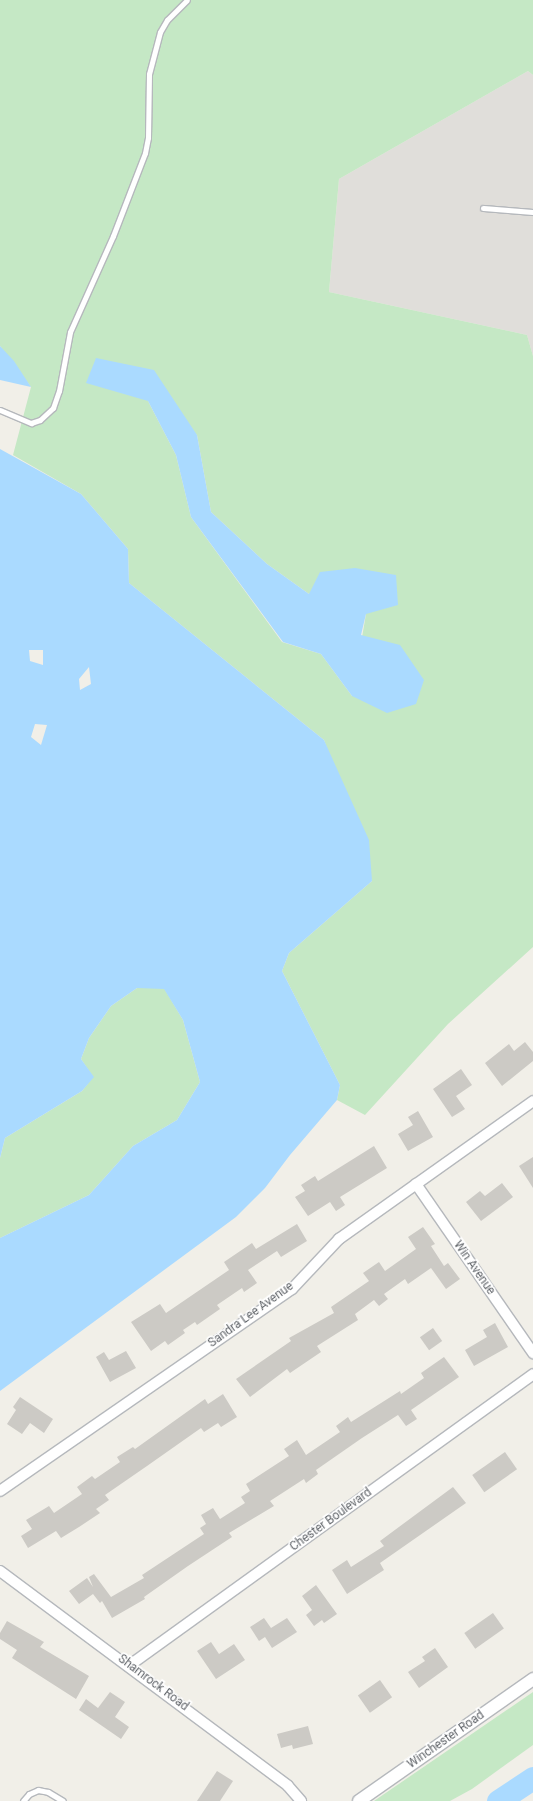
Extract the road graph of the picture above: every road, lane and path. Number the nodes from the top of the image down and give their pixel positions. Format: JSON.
{"nodes":[{"id":1,"x":188,"y":0,"type":"edge"},
{"id":2,"x":483,"y":208,"type":"dead end"},
{"id":3,"x":533,"y":212,"type":"edge"},
{"id":4,"x":0,"y":410,"type":"edge"},
{"id":5,"x":533,"y":1101,"type":"edge"},
{"id":6,"x":416,"y":1184,"type":"junction"},
{"id":7,"x":533,"y":1353,"type":"edge"},
{"id":8,"x":533,"y":1374,"type":"edge"},
{"id":9,"x":0,"y":1491,"type":"edge"},
{"id":10,"x":0,"y":1571,"type":"edge"},
{"id":11,"x":130,"y":1666,"type":"junction"},
{"id":12,"x":533,"y":1679,"type":"edge"},
{"id":13,"x":23,"y":1801,"type":"edge"},
{"id":14,"x":63,"y":1801,"type":"edge"},
{"id":15,"x":301,"y":1801,"type":"edge"},
{"id":16,"x":359,"y":1801,"type":"edge"}],
"edges":[{"from":1,"to":4,"type":"lane"},
{"from":2,"to":3,"type":"lane"},
{"from":5,"to":6,"type":"street","name":"Sandra Lee Avenue"},
{"from":6,"to":7,"type":"street","name":"Win Avenue"},
{"from":6,"to":9,"type":"street","name":"Sandra Lee Avenue"},
{"from":8,"to":11,"type":"street","name":"Chester Boulevard"},
{"from":10,"to":11,"type":"street","name":"Shamrock Road"},
{"from":11,"to":15,"type":"street","name":"Shamrock Road"},
{"from":12,"to":16,"type":"street","name":"Winchester Road"},
{"from":13,"to":14,"type":"lane"}]}
